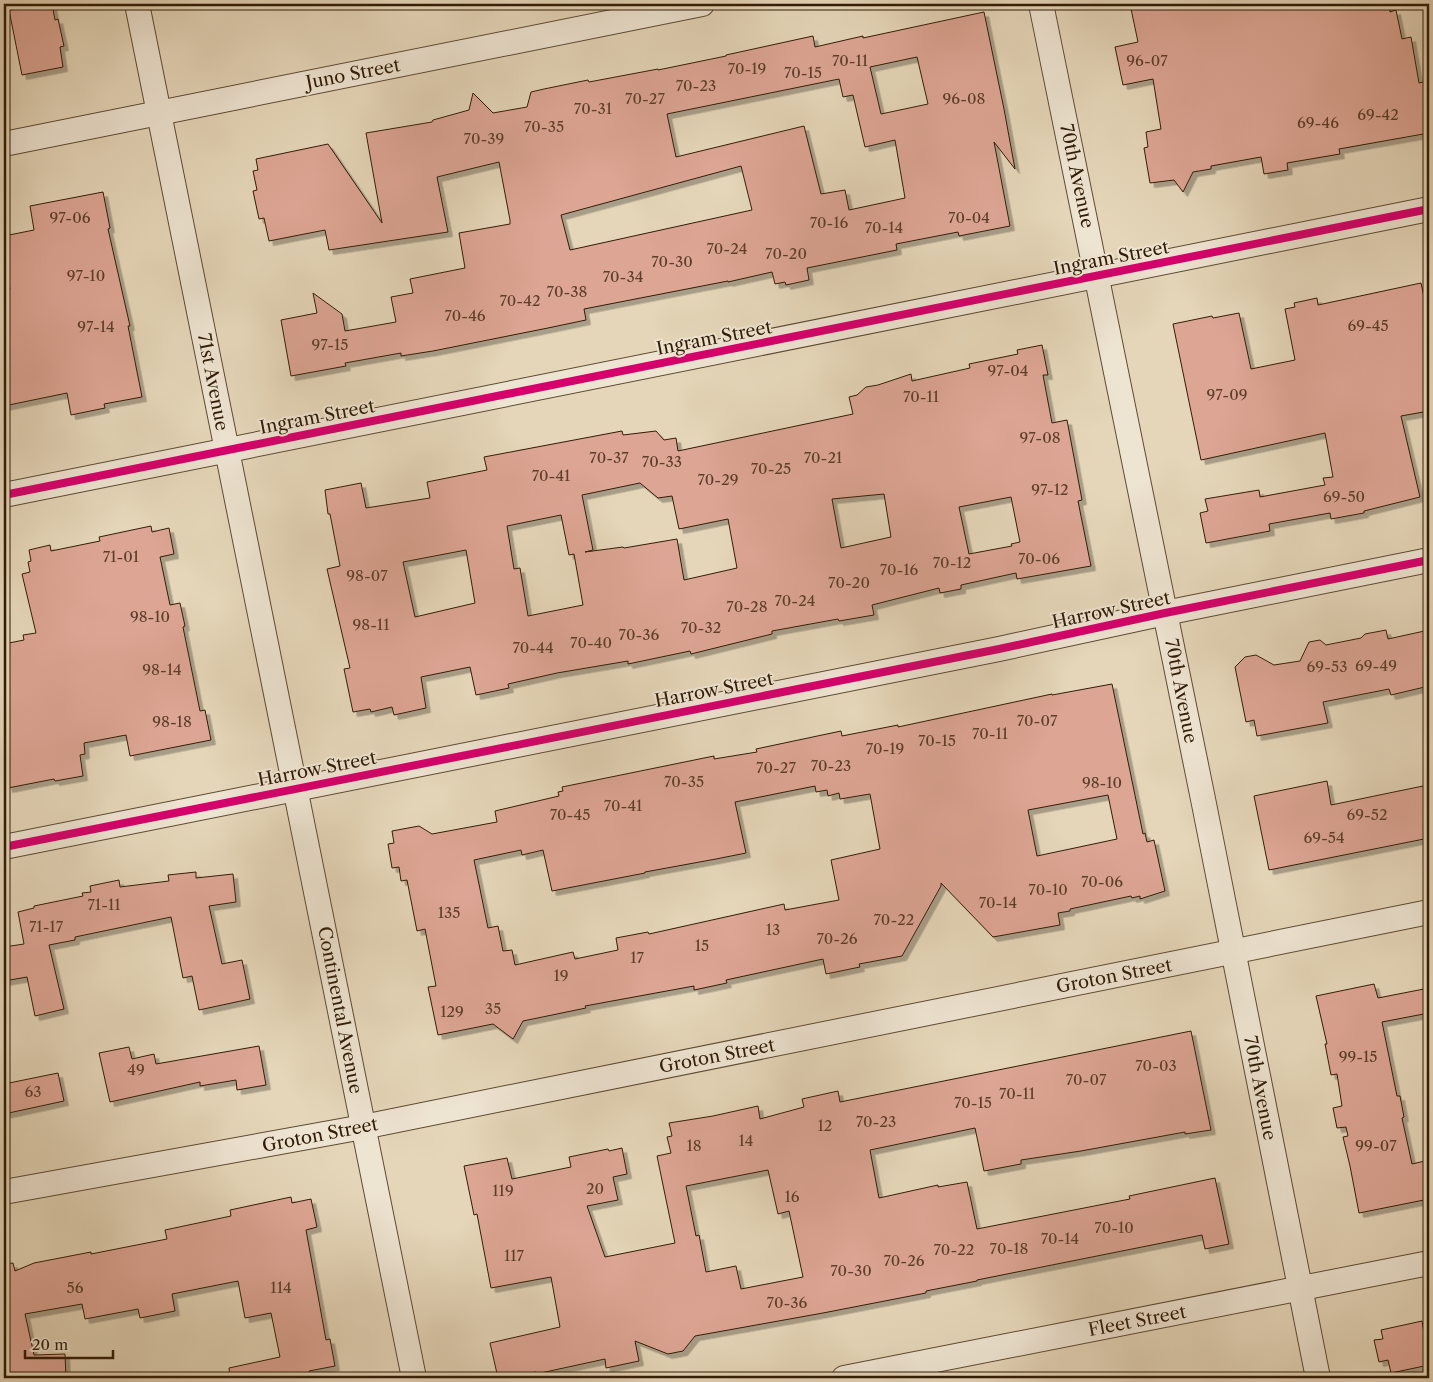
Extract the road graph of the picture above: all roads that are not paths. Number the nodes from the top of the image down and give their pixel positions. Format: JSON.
{"nodes":[{"id":1,"x":137,"y":4,"type":"edge"},
{"id":2,"x":702,"y":4,"type":"edge"},
{"id":3,"x":1041,"y":4,"type":"edge"},
{"id":4,"x":159,"y":113,"type":"junction"},
{"id":5,"x":4,"y":144,"type":"edge"},
{"id":6,"x":1429,"y":209,"type":"edge"},
{"id":7,"x":1097,"y":276,"type":"junction"},
{"id":8,"x":227,"y":451,"type":"junction"},
{"id":9,"x":4,"y":495,"type":"edge"},
{"id":10,"x":1429,"y":560,"type":"edge"},
{"id":11,"x":1165,"y":613,"type":"junction"},
{"id":12,"x":295,"y":789,"type":"junction"},
{"id":13,"x":4,"y":847,"type":"edge"},
{"id":14,"x":1429,"y":912,"type":"edge"},
{"id":15,"x":1233,"y":952,"type":"junction"},
{"id":16,"x":363,"y":1127,"type":"junction"},
{"id":17,"x":4,"y":1192,"type":"edge"},
{"id":18,"x":1429,"y":1263,"type":"edge"},
{"id":19,"x":1301,"y":1289,"type":"junction"},
{"id":20,"x":414,"y":1378,"type":"edge"},
{"id":21,"x":844,"y":1378,"type":"edge"},
{"id":22,"x":1318,"y":1378,"type":"edge"}],
"edges":[{"from":1,"to":4,"type":"street","name":"71st Avenue"},
{"from":2,"to":4,"type":"street","name":"Juno Street"},
{"from":3,"to":7,"type":"street","name":"70th Avenue"},
{"from":4,"to":5,"type":"street","name":"Juno Street"},
{"from":4,"to":8,"type":"street","name":"71st Avenue"},
{"from":6,"to":7,"type":"street","name":"Ingram Street"},
{"from":7,"to":8,"type":"street","name":"Ingram Street"},
{"from":7,"to":11,"type":"street","name":"70th Avenue"},
{"from":8,"to":9,"type":"street","name":"Ingram Street"},
{"from":8,"to":12,"type":"street","name":"71st Avenue"},
{"from":10,"to":11,"type":"street","name":"Harrow Street"},
{"from":11,"to":12,"type":"street","name":"Harrow Street"},
{"from":11,"to":15,"type":"street","name":"70th Avenue"},
{"from":12,"to":13,"type":"street","name":"Harrow Street"},
{"from":12,"to":16,"type":"street","name":"Continental Avenue"},
{"from":14,"to":15,"type":"street","name":"Groton Street"},
{"from":15,"to":16,"type":"street","name":"Groton Street"},
{"from":15,"to":19,"type":"street","name":"70th Avenue"},
{"from":16,"to":17,"type":"street","name":"Groton Street"},
{"from":16,"to":20,"type":"street","name":"Continental Avenue"},
{"from":18,"to":19,"type":"street","name":"Fleet Street"},
{"from":19,"to":21,"type":"street","name":"Fleet Street"},
{"from":19,"to":22,"type":"street","name":"70th Avenue"}]}
